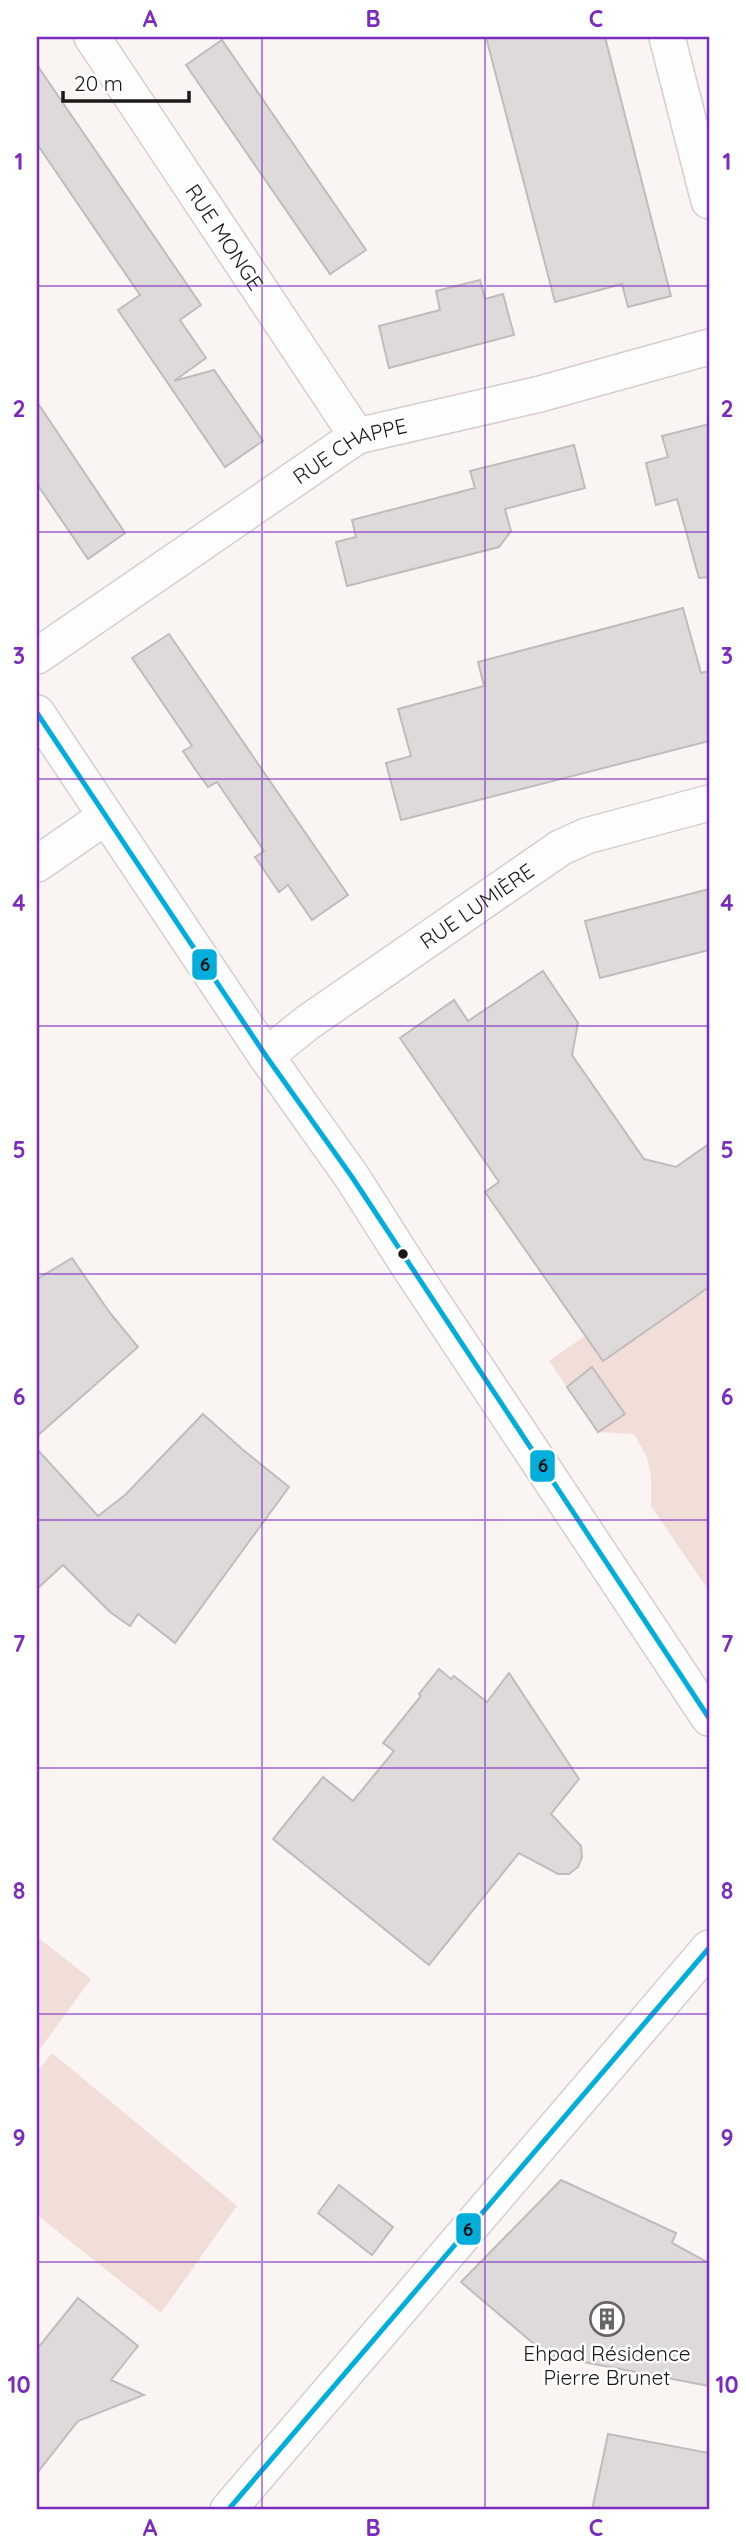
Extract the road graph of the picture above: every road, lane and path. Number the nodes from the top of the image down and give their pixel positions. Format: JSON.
{"nodes":[{"id":1,"x":667,"y":37,"type":"edge"},
{"id":2,"x":97,"y":38,"type":"edge"},
{"id":3,"x":709,"y":201,"type":"edge"},
{"id":4,"x":709,"y":347,"type":"edge"},
{"id":5,"x":357,"y":436,"type":"junction"},
{"id":6,"x":37,"y":656,"type":"edge"},
{"id":7,"x":37,"y":713,"type":"edge"},
{"id":8,"x":709,"y":803,"type":"edge"},
{"id":9,"x":105,"y":817,"type":"junction"},
{"id":10,"x":37,"y":864,"type":"edge"},
{"id":11,"x":266,"y":1056,"type":"junction"},
{"id":12,"x":709,"y":1718,"type":"edge"},
{"id":13,"x":709,"y":1948,"type":"edge"},
{"id":14,"x":228,"y":2510,"type":"edge"}],
"edges":[{"from":1,"to":3,"type":"street"},
{"from":2,"to":5,"type":"street","name":"RUE MONGE"},
{"from":4,"to":5,"type":"street","name":"RUE CHAPPE"},
{"from":5,"to":6,"type":"street","name":"RUE CHAPPE"},
{"from":7,"to":9,"type":"street"},
{"from":8,"to":11,"type":"street","name":"RUE LUMIÈRE"},
{"from":9,"to":10,"type":"street"},
{"from":9,"to":11,"type":"street"},
{"from":11,"to":12,"type":"street"},
{"from":13,"to":14,"type":"street"}]}
